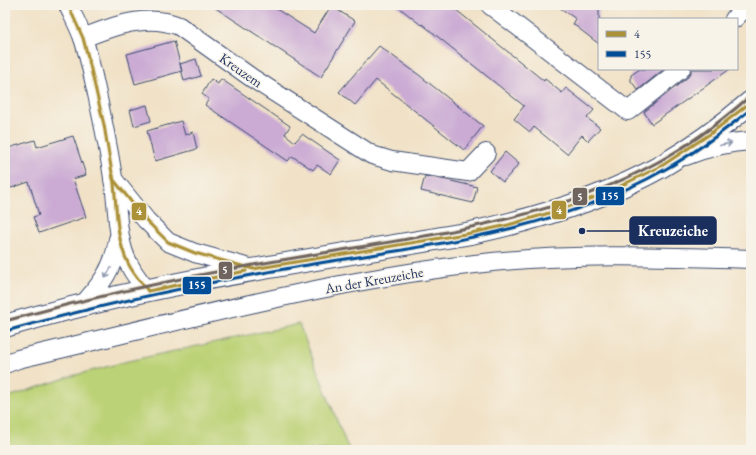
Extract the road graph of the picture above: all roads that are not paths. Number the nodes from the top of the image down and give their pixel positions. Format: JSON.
{"nodes":[{"id":1,"x":68,"y":5,"type":"edge"},
{"id":2,"x":490,"y":5,"type":"edge"},
{"id":3,"x":748,"y":5,"type":"edge"},
{"id":4,"x":735,"y":18,"type":"edge"},
{"id":5,"x":83,"y":38,"type":"junction"},
{"id":6,"x":680,"y":70,"type":"edge"},
{"id":7,"x":751,"y":102,"type":"edge"},
{"id":8,"x":751,"y":141,"type":"edge"},
{"id":9,"x":486,"y":154,"type":"dead end"},
{"id":10,"x":663,"y":165,"type":"junction"},
{"id":11,"x":113,"y":179,"type":"junction"},
{"id":12,"x":119,"y":236,"type":"junction"},
{"id":13,"x":751,"y":260,"type":"edge"},
{"id":14,"x":253,"y":269,"type":"junction"},
{"id":15,"x":148,"y":290,"type":"junction"},
{"id":16,"x":82,"y":306,"type":"junction"},
{"id":17,"x":5,"y":326,"type":"edge"},
{"id":18,"x":5,"y":364,"type":"edge"}],
"edges":[{"from":1,"to":5,"type":"street"},
{"from":2,"to":6,"type":"street"},
{"from":3,"to":4,"type":"street"},
{"from":5,"to":9,"type":"street","name":"Kreuzem"},
{"from":5,"to":11,"type":"street"},
{"from":7,"to":10,"type":"main road"},
{"from":10,"to":8,"type":"street","one_way":true},
{"from":10,"to":14,"type":"main road"},
{"from":11,"to":12,"type":"street"},
{"from":11,"to":14,"type":"street"},
{"from":12,"to":15,"type":"street"},
{"from":12,"to":16,"type":"street","one_way":true},
{"from":13,"to":18,"type":"street","name":"An der Kreuzeiche"},
{"from":14,"to":15,"type":"main road"},
{"from":15,"to":16,"type":"main road"},
{"from":16,"to":17,"type":"main road"}]}
